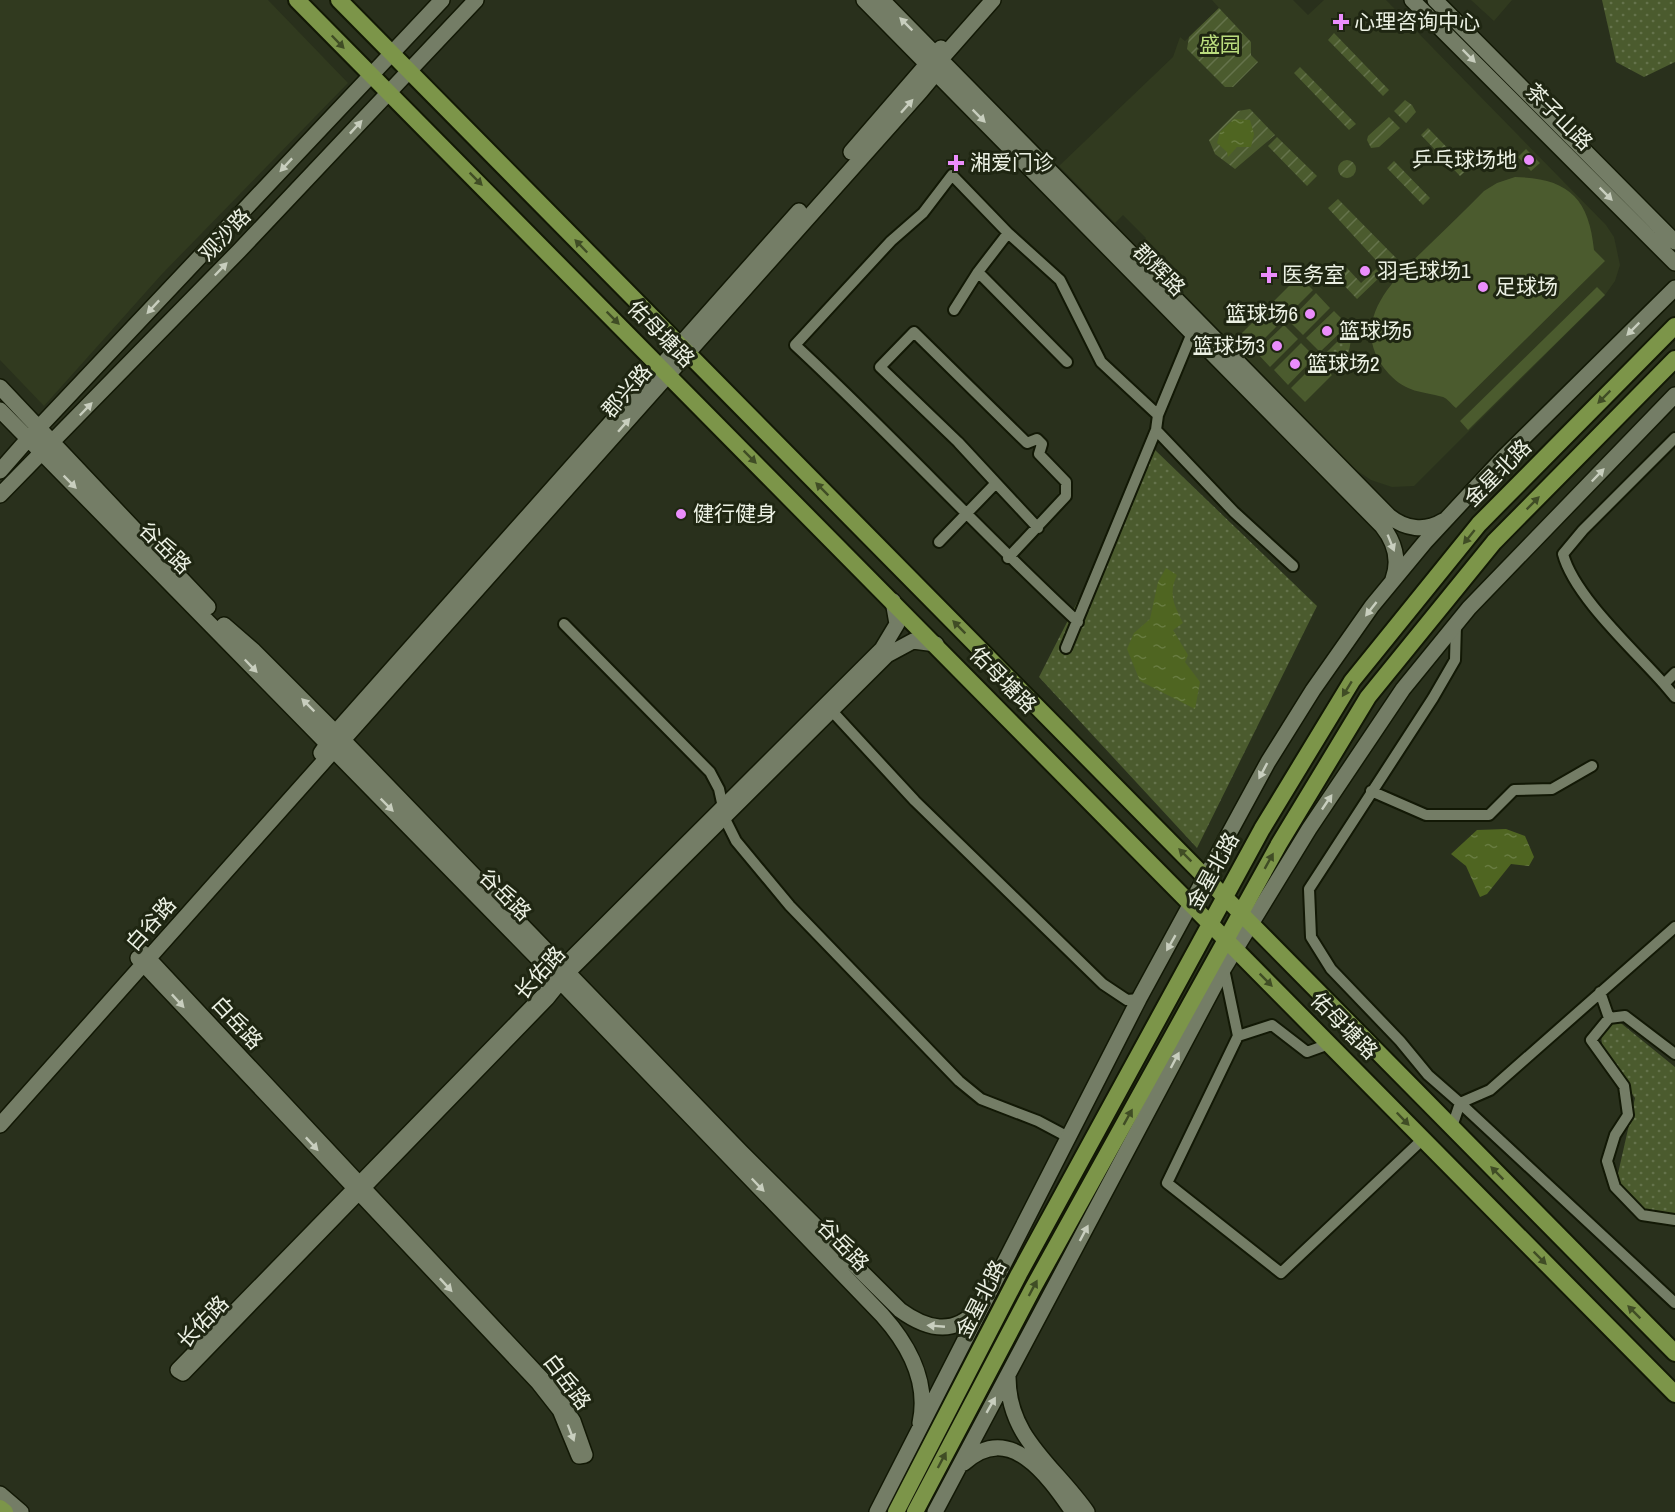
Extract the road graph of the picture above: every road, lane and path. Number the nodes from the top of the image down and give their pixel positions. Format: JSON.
{"nodes":[{"id":1,"x":297,"y":0,"type":"edge"},
{"id":2,"x":339,"y":0,"type":"edge"},
{"id":3,"x":442,"y":0,"type":"edge"},
{"id":4,"x":476,"y":0,"type":"edge"},
{"id":5,"x":864,"y":0,"type":"edge"},
{"id":6,"x":882,"y":0,"type":"edge"},
{"id":7,"x":984,"y":0,"type":"edge"},
{"id":8,"x":993,"y":0,"type":"edge"},
{"id":9,"x":1412,"y":0,"type":"edge"},
{"id":10,"x":1436,"y":0,"type":"edge"},
{"id":11,"x":392,"y":53,"type":"junction"},
{"id":12,"x":935,"y":63,"type":"junction"},
{"id":13,"x":409,"y":70,"type":"junction"},
{"id":14,"x":371,"y":75,"type":"junction"},
{"id":15,"x":389,"y":92,"type":"junction"},
{"id":16,"x":1008,"y":233,"type":"junction"},
{"id":17,"x":1675,"y":242,"type":"edge"},
{"id":18,"x":1675,"y":263,"type":"edge"},
{"id":19,"x":978,"y":272,"type":"junction"},
{"id":20,"x":1675,"y":288,"type":"edge"},
{"id":21,"x":954,"y":310,"type":"dead end"},
{"id":22,"x":1675,"y":326,"type":"edge"},
{"id":23,"x":1192,"y":333,"type":"junction"},
{"id":24,"x":683,"y":350,"type":"junction"},
{"id":25,"x":1675,"y":359,"type":"edge"},
{"id":26,"x":1067,"y":362,"type":"dead end"},
{"id":27,"x":665,"y":370,"type":"junction"},
{"id":28,"x":0,"y":387,"type":"edge"},
{"id":29,"x":1675,"y":395,"type":"edge"},
{"id":30,"x":0,"y":410,"type":"edge"},
{"id":31,"x":1158,"y":415,"type":"junction"},
{"id":32,"x":1156,"y":430,"type":"junction"},
{"id":33,"x":33,"y":433,"type":"junction"},
{"id":34,"x":1675,"y":438,"type":"edge"},
{"id":35,"x":53,"y":442,"type":"junction"},
{"id":36,"x":42,"y":453,"type":"junction"},
{"id":37,"x":0,"y":471,"type":"edge"},
{"id":38,"x":996,"y":483,"type":"junction"},
{"id":39,"x":0,"y":495,"type":"edge"},
{"id":40,"x":965,"y":513,"type":"junction"},
{"id":41,"x":1445,"y":520,"type":"junction"},
{"id":42,"x":1038,"y":528,"type":"junction"},
{"id":43,"x":939,"y":542,"type":"dead end"},
{"id":44,"x":1008,"y":558,"type":"junction"},
{"id":45,"x":1293,"y":566,"type":"dead end"},
{"id":46,"x":1392,"y":581,"type":"junction"},
{"id":47,"x":893,"y":601,"type":"junction"},
{"id":48,"x":1078,"y":622,"type":"junction"},
{"id":49,"x":564,"y":624,"type":"dead end"},
{"id":50,"x":1456,"y":624,"type":"junction"},
{"id":51,"x":936,"y":644,"type":"junction"},
{"id":52,"x":1066,"y":648,"type":"dead end"},
{"id":53,"x":1675,"y":673,"type":"edge"},
{"id":54,"x":1664,"y":684,"type":"junction"},
{"id":55,"x":1675,"y":697,"type":"edge"},
{"id":56,"x":831,"y":710,"type":"junction"},
{"id":57,"x":335,"y":742,"type":"junction"},
{"id":58,"x":1592,"y":766,"type":"dead end"},
{"id":59,"x":1371,"y":791,"type":"junction"},
{"id":60,"x":724,"y":811,"type":"junction"},
{"id":61,"x":1206,"y":877,"type":"junction"},
{"id":62,"x":1225,"y":896,"type":"junction"},
{"id":63,"x":1192,"y":904,"type":"junction"},
{"id":64,"x":1246,"y":918,"type":"junction"},
{"id":65,"x":1210,"y":923,"type":"junction"},
{"id":66,"x":1675,"y":927,"type":"edge"},
{"id":67,"x":1231,"y":944,"type":"junction"},
{"id":68,"x":144,"y":958,"type":"junction"},
{"id":69,"x":1224,"y":969,"type":"junction"},
{"id":70,"x":563,"y":976,"type":"junction"},
{"id":71,"x":1600,"y":993,"type":"junction"},
{"id":72,"x":1139,"y":999,"type":"junction"},
{"id":73,"x":1609,"y":1018,"type":"junction"},
{"id":74,"x":1238,"y":1036,"type":"junction"},
{"id":75,"x":1329,"y":1044,"type":"junction"},
{"id":76,"x":1675,"y":1054,"type":"edge"},
{"id":77,"x":1460,"y":1103,"type":"junction"},
{"id":78,"x":0,"y":1117,"type":"edge"},
{"id":79,"x":0,"y":1125,"type":"edge"},
{"id":80,"x":1452,"y":1127,"type":"junction"},
{"id":81,"x":1070,"y":1138,"type":"junction"},
{"id":82,"x":1423,"y":1139,"type":"junction"},
{"id":83,"x":358,"y":1188,"type":"junction"},
{"id":84,"x":1675,"y":1220,"type":"edge"},
{"id":85,"x":985,"y":1300,"type":"junction"},
{"id":86,"x":1675,"y":1303,"type":"edge"},
{"id":87,"x":1675,"y":1353,"type":"edge"},
{"id":88,"x":1008,"y":1377,"type":"junction"},
{"id":89,"x":1675,"y":1394,"type":"edge"},
{"id":90,"x":915,"y":1439,"type":"junction"},
{"id":91,"x":957,"y":1469,"type":"junction"},
{"id":92,"x":0,"y":1494,"type":"edge"},
{"id":93,"x":0,"y":1508,"type":"edge"},
{"id":94,"x":882,"y":1511,"type":"edge"},
{"id":95,"x":5,"y":1512,"type":"edge"},
{"id":96,"x":21,"y":1512,"type":"edge"},
{"id":97,"x":915,"y":1512,"type":"edge"},
{"id":98,"x":935,"y":1512,"type":"edge"},
{"id":99,"x":1073,"y":1512,"type":"edge"},
{"id":100,"x":1087,"y":1512,"type":"edge"}],
"edges":[{"from":1,"to":14,"type":"main road","name":"佑母塘路","one_way":true},
{"from":2,"to":11,"type":"main road","name":"佑母塘路"},
{"from":3,"to":11,"type":"main road","name":"观沙路"},
{"from":4,"to":13,"type":"main road","name":"观沙路"},
{"from":5,"to":12,"type":"main road","name":"郡辉路"},
{"from":12,"to":6,"type":"main road","name":"郡辉路","one_way":true},
{"from":7,"to":12,"type":"main road","name":"郡兴路"},
{"from":8,"to":12,"type":"main road","name":"郡兴路"},
{"from":9,"to":18,"type":"main road","name":"茶子山路","one_way":true},
{"from":10,"to":17,"type":"main road","name":"茶子山路"},
{"from":11,"to":13,"type":"main road","name":"佑母塘路"},
{"from":11,"to":14,"type":"main road","name":"观沙路"},
{"from":12,"to":23,"type":"main road","name":"郡辉路","one_way":true},
{"from":12,"to":24,"type":"main road","name":"郡兴路"},
{"from":12,"to":41,"type":"main road","name":"郡辉路"},
{"from":13,"to":15,"type":"main road","name":"观沙路"},
{"from":24,"to":13,"type":"main road","name":"佑母塘路","one_way":true},
{"from":14,"to":15,"type":"main road","name":"佑母塘路"},
{"from":14,"to":33,"type":"main road","name":"观沙路","one_way":true},
{"from":15,"to":27,"type":"main road","name":"佑母塘路","one_way":true},
{"from":35,"to":15,"type":"main road","name":"观沙路","one_way":true},
{"from":16,"to":19,"type":"street"},
{"from":16,"to":31,"type":"street"},
{"from":16,"to":40,"type":"street"},
{"from":19,"to":21,"type":"street"},
{"from":19,"to":26,"type":"street"},
{"from":20,"to":41,"type":"main road","one_way":true},
{"from":22,"to":62,"type":"main road","name":"金星北路","one_way":true},
{"from":23,"to":31,"type":"street"},
{"from":23,"to":46,"type":"main road","name":"郡辉路","one_way":true},
{"from":24,"to":27,"type":"main road","name":"郡兴路"},
{"from":61,"to":24,"type":"main road","name":"佑母塘路","one_way":true},
{"from":64,"to":25,"type":"main road","name":"金星北路","one_way":true},
{"from":27,"to":47,"type":"main road","name":"佑母塘路","one_way":true},
{"from":27,"to":57,"type":"main road","name":"郡兴路"},
{"from":28,"to":33,"type":"main road"},
{"from":50,"to":29,"type":"main road","one_way":true},
{"from":30,"to":33,"type":"main road","name":"谷岳路"},
{"from":31,"to":32,"type":"street"},
{"from":32,"to":45,"type":"street"},
{"from":32,"to":48,"type":"street"},
{"from":33,"to":35,"type":"main road"},
{"from":33,"to":36,"type":"main road","name":"谷岳路"},
{"from":33,"to":37,"type":"main road","name":"观沙路"},
{"from":34,"to":54,"type":"street"},
{"from":35,"to":36,"type":"main road","name":"观沙路"},
{"from":57,"to":35,"type":"main road","one_way":true},
{"from":36,"to":39,"type":"main road","name":"观沙路"},
{"from":36,"to":57,"type":"main road","name":"谷岳路","one_way":true},
{"from":38,"to":40,"type":"street"},
{"from":38,"to":42,"type":"street"},
{"from":38,"to":42,"type":"street"},
{"from":40,"to":43,"type":"street"},
{"from":40,"to":44,"type":"street"},
{"from":41,"to":46,"type":"main road"},
{"from":42,"to":44,"type":"street"},
{"from":44,"to":48,"type":"street"},
{"from":46,"to":61,"type":"main road","one_way":true},
{"from":47,"to":51,"type":"main road","name":"佑母塘路"},
{"from":47,"to":60,"type":"main road","name":"长佑路"},
{"from":48,"to":52,"type":"street"},
{"from":49,"to":60,"type":"street"},
{"from":50,"to":59,"type":"street"},
{"from":64,"to":50,"type":"main road","one_way":true},
{"from":51,"to":56,"type":"main road","name":"长佑路"},
{"from":51,"to":63,"type":"main road","name":"佑母塘路"},
{"from":53,"to":54,"type":"street"},
{"from":54,"to":55,"type":"street"},
{"from":56,"to":60,"type":"main road","name":"长佑路"},
{"from":56,"to":72,"type":"street"},
{"from":57,"to":68,"type":"main road","name":"白谷路"},
{"from":57,"to":70,"type":"main road","name":"谷岳路"},
{"from":58,"to":59,"type":"street"},
{"from":59,"to":77,"type":"street"},
{"from":60,"to":70,"type":"main road","name":"长佑路"},
{"from":60,"to":81,"type":"street"},
{"from":61,"to":62,"type":"main road","name":"佑母塘路"},
{"from":61,"to":63,"type":"main road"},
{"from":62,"to":64,"type":"main road","name":"佑母塘路"},
{"from":62,"to":65,"type":"main road","name":"金星北路"},
{"from":63,"to":65,"type":"main road","name":"佑母塘路"},
{"from":63,"to":72,"type":"main road","one_way":true},
{"from":64,"to":67,"type":"main road","name":"金星北路"},
{"from":64,"to":80,"type":"main road","name":"佑母塘路"},
{"from":65,"to":67,"type":"main road","name":"佑母塘路"},
{"from":65,"to":94,"type":"main road","name":"金星北路"},
{"from":66,"to":71,"type":"street"},
{"from":67,"to":69,"type":"main road"},
{"from":67,"to":75,"type":"main road","name":"佑母塘路","one_way":true},
{"from":97,"to":67,"type":"main road","name":"金星北路","one_way":true},
{"from":68,"to":78,"type":"main road","name":"白谷路"},
{"from":68,"to":79,"type":"main road","name":"白谷路"},
{"from":68,"to":83,"type":"main road","name":"白岳路"},
{"from":69,"to":74,"type":"street"},
{"from":88,"to":69,"type":"main road","one_way":true},
{"from":70,"to":83,"type":"main road","name":"长佑路"},
{"from":85,"to":70,"type":"main road","one_way":true},
{"from":70,"to":90,"type":"main road","name":"谷岳路","one_way":true},
{"from":71,"to":73,"type":"street"},
{"from":71,"to":77,"type":"street"},
{"from":72,"to":81,"type":"main road"},
{"from":73,"to":76,"type":"street"},
{"from":73,"to":84,"type":"street"},
{"from":74,"to":75,"type":"street"},
{"from":74,"to":82,"type":"street"},
{"from":75,"to":82,"type":"main road","name":"佑母塘路","one_way":true},
{"from":77,"to":80,"type":"street"},
{"from":77,"to":86,"type":"street"},
{"from":87,"to":80,"type":"main road","name":"佑母塘路","one_way":true},
{"from":81,"to":85,"type":"main road"},
{"from":82,"to":89,"type":"main road","name":"佑母塘路","one_way":true},
{"from":83,"to":83,"type":"main road","name":"长佑路"},
{"from":83,"to":83,"type":"main road","name":"白岳路","one_way":true},
{"from":85,"to":90,"type":"main road"},
{"from":91,"to":88,"type":"main road","one_way":true},
{"from":88,"to":100,"type":"main road"},
{"from":90,"to":94,"type":"main road"},
{"from":91,"to":98,"type":"main road"},
{"from":91,"to":99,"type":"main road"},
{"from":92,"to":96,"type":"main road"},
{"from":93,"to":95,"type":"main road"}]}
